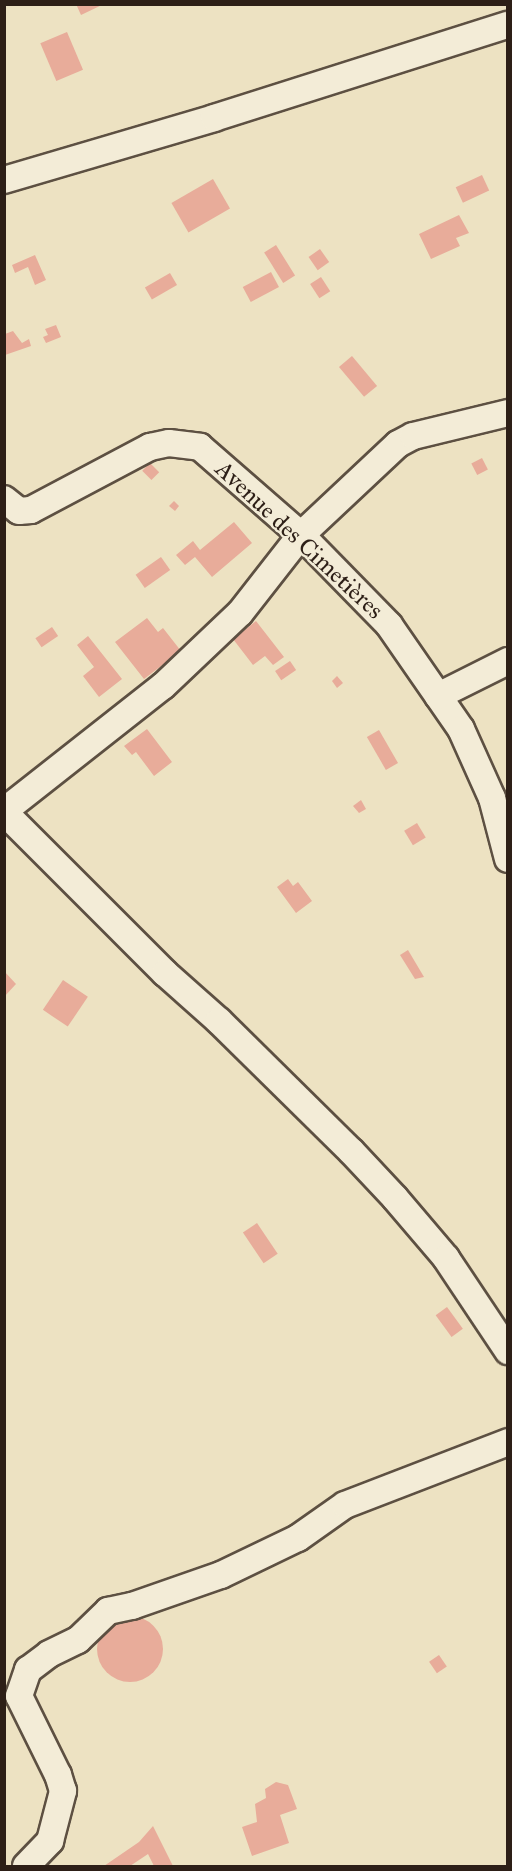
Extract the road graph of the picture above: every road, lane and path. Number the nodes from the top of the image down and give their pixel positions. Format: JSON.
{"nodes":[{"id":1,"x":507,"y":25,"type":"edge"},
{"id":2,"x":4,"y":180,"type":"edge"},
{"id":3,"x":507,"y":412,"type":"edge"},
{"id":4,"x":4,"y":499,"type":"edge"},
{"id":5,"x":301,"y":535,"type":"junction"},
{"id":6,"x":507,"y":662,"type":"edge"},
{"id":7,"x":438,"y":696,"type":"junction"},
{"id":8,"x":500,"y":795,"type":"edge"},
{"id":9,"x":4,"y":811,"type":"edge"},
{"id":10,"x":507,"y":859,"type":"edge"},
{"id":11,"x":507,"y":1351,"type":"edge"},
{"id":12,"x":507,"y":1442,"type":"edge"},
{"id":13,"x":26,"y":1866,"type":"edge"}],
"edges":[{"from":1,"to":2,"type":"street"},
{"from":3,"to":5,"type":"street"},
{"from":4,"to":5,"type":"street","name":"Avenue des Cimetières"},
{"from":5,"to":7,"type":"street","name":"Avenue des Cimetières"},
{"from":5,"to":9,"type":"street"},
{"from":6,"to":7,"type":"street"},
{"from":7,"to":8,"type":"street","name":"Avenue des Cimetières"},
{"from":8,"to":10,"type":"street","name":"Avenue des Cimetières"},
{"from":9,"to":11,"type":"street"},
{"from":12,"to":13,"type":"street"}]}
